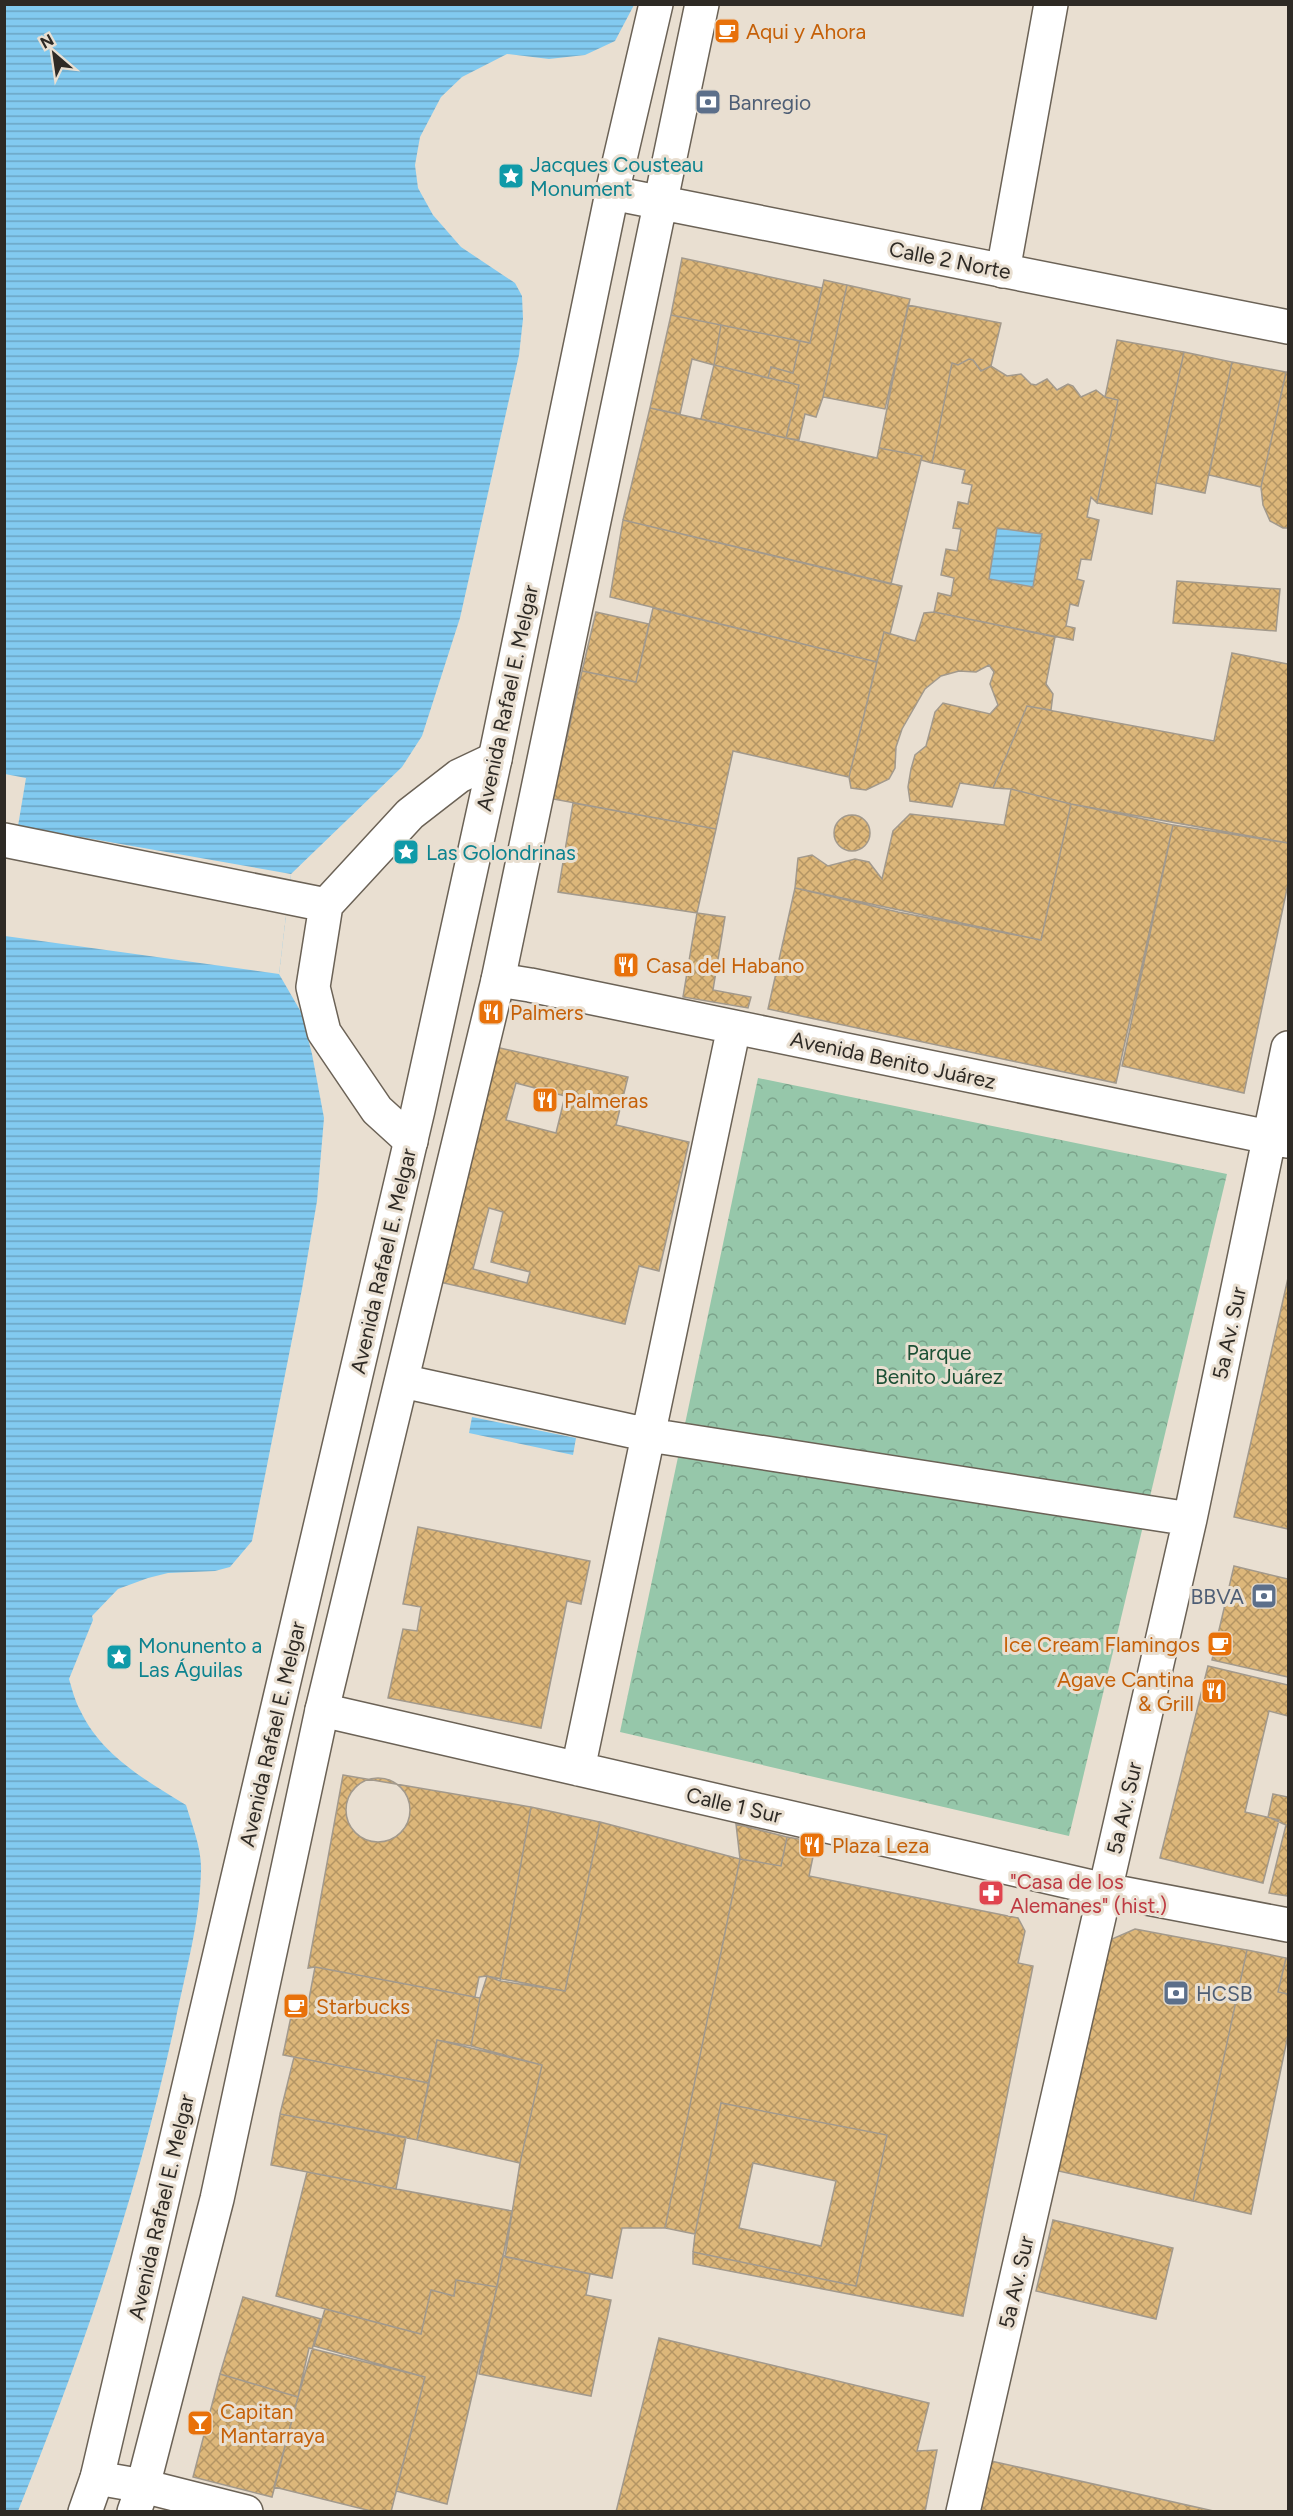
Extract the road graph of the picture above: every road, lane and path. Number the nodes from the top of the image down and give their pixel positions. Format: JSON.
{"nodes":[{"id":1,"x":656,"y":4,"type":"edge"},
{"id":2,"x":702,"y":4,"type":"edge"},
{"id":3,"x":1051,"y":4,"type":"edge"},
{"id":4,"x":612,"y":193,"type":"junction"},
{"id":5,"x":660,"y":202,"type":"junction"},
{"id":6,"x":1003,"y":271,"type":"junction"},
{"id":7,"x":1288,"y":327,"type":"edge"},
{"id":8,"x":495,"y":759,"type":"junction"},
{"id":9,"x":4,"y":840,"type":"edge"},
{"id":10,"x":326,"y":905,"type":"junction"},
{"id":11,"x":456,"y":937,"type":"junction"},
{"id":12,"x":506,"y":944,"type":"junction"},
{"id":13,"x":498,"y":980,"type":"junction"},
{"id":14,"x":734,"y":1027,"type":"junction"},
{"id":15,"x":1288,"y":1048,"type":"edge"},
{"id":16,"x":1279,"y":1139,"type":"edge"},
{"id":17,"x":411,"y":1141,"type":"junction"},
{"id":18,"x":402,"y":1381,"type":"junction"},
{"id":19,"x":649,"y":1435,"type":"junction"},
{"id":20,"x":1190,"y":1519,"type":"junction"},
{"id":21,"x":322,"y":1710,"type":"junction"},
{"id":22,"x":578,"y":1769,"type":"junction"},
{"id":23,"x":1105,"y":1890,"type":"junction"},
{"id":24,"x":1288,"y":1925,"type":"edge"},
{"id":25,"x":97,"y":2478,"type":"junction"},
{"id":26,"x":138,"y":2499,"type":"edge"},
{"id":27,"x":85,"y":2511,"type":"edge"},
{"id":28,"x":246,"y":2511,"type":"edge"},
{"id":29,"x":963,"y":2511,"type":"edge"}],
"edges":[{"from":1,"to":4,"type":"main road","name":"Avenida Rafael E. Melgar"},
{"from":2,"to":5,"type":"main road","name":"Avenida Rafael E. Melgar"},
{"from":3,"to":6,"type":"main road"},
{"from":4,"to":5,"type":"main road","name":"Calle 2 Norte"},
{"from":4,"to":8,"type":"main road","name":"Avenida Rafael E. Melgar"},
{"from":5,"to":6,"type":"main road","name":"Calle 2 Norte"},
{"from":5,"to":12,"type":"main road","name":"Avenida Rafael E. Melgar"},
{"from":6,"to":7,"type":"main road","name":"Calle 2 Norte"},
{"from":8,"to":10,"type":"main road"},
{"from":8,"to":11,"type":"main road","name":"Avenida Rafael E. Melgar"},
{"from":9,"to":10,"type":"main road"},
{"from":10,"to":17,"type":"main road"},
{"from":11,"to":12,"type":"main road"},
{"from":11,"to":17,"type":"main road","name":"Avenida Rafael E. Melgar"},
{"from":12,"to":13,"type":"main road","name":"Avenida Rafael E. Melgar"},
{"from":13,"to":14,"type":"main road","name":"Avenida Benito Juárez"},
{"from":13,"to":18,"type":"main road","name":"Avenida Rafael E. Melgar"},
{"from":14,"to":16,"type":"main road","name":"Avenida Benito Juárez"},
{"from":14,"to":19,"type":"main road"},
{"from":15,"to":16,"type":"main road","name":"5a Av. Sur"},
{"from":16,"to":20,"type":"main road","name":"5a Av. Sur"},
{"from":17,"to":25,"type":"main road","name":"Avenida Rafael E. Melgar"},
{"from":18,"to":19,"type":"main road"},
{"from":18,"to":21,"type":"main road","name":"Avenida Rafael E. Melgar"},
{"from":19,"to":20,"type":"main road"},
{"from":19,"to":22,"type":"main road"},
{"from":20,"to":23,"type":"main road","name":"5a Av. Sur"},
{"from":21,"to":22,"type":"main road","name":"Calle 1 Sur"},
{"from":21,"to":26,"type":"main road","name":"Avenida Rafael E. Melgar"},
{"from":22,"to":23,"type":"main road","name":"Calle 1 Sur"},
{"from":23,"to":24,"type":"main road","name":"Calle 1 Sur"},
{"from":23,"to":29,"type":"main road","name":"5a Av. Sur"},
{"from":25,"to":26,"type":"main road"},
{"from":25,"to":27,"type":"main road","name":"Avenida Rafael E. Melgar"},
{"from":26,"to":28,"type":"main road"}]}
